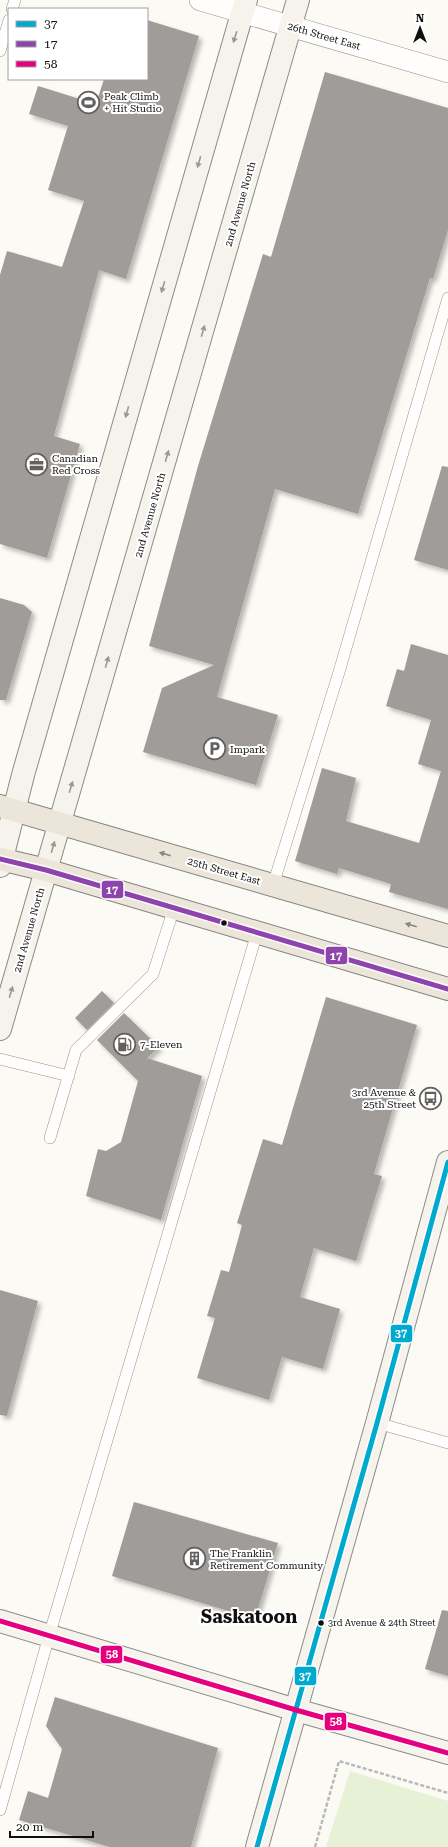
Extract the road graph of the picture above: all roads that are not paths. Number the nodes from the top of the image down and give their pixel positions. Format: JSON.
{"nodes":[{"id":1,"x":200,"y":0,"type":"edge"},
{"id":2,"x":298,"y":0,"type":"edge"},
{"id":3,"x":245,"y":6,"type":"edge"},
{"id":4,"x":8,"y":23,"type":"edge"},
{"id":5,"x":291,"y":26,"type":"junction"},
{"id":6,"x":0,"y":51,"type":"edge"},
{"id":7,"x":448,"y":72,"type":"edge"},
{"id":8,"x":448,"y":298,"type":"edge"},
{"id":9,"x":7,"y":808,"type":"edge"},
{"id":10,"x":60,"y":824,"type":"junction"},
{"id":11,"x":1,"y":861,"type":"edge"},
{"id":12,"x":46,"y":870,"type":"junction"},
{"id":13,"x":272,"y":885,"type":"junction"},
{"id":14,"x":174,"y":908,"type":"junction"},
{"id":15,"x":257,"y":933,"type":"junction"},
{"id":16,"x":448,"y":936,"type":"edge"},
{"id":17,"x":448,"y":989,"type":"edge"},
{"id":18,"x":0,"y":1029,"type":"edge"},
{"id":19,"x":0,"y":1059,"type":"edge"},
{"id":20,"x":69,"y":1076,"type":"junction"},
{"id":21,"x":50,"y":1138,"type":"dead end"},
{"id":22,"x":448,"y":1162,"type":"edge"},
{"id":23,"x":377,"y":1424,"type":"junction"},
{"id":24,"x":448,"y":1443,"type":"edge"},
{"id":25,"x":0,"y":1621,"type":"edge"},
{"id":26,"x":49,"y":1636,"type":"junction"},
{"id":27,"x":296,"y":1710,"type":"junction"},
{"id":28,"x":448,"y":1753,"type":"edge"},
{"id":29,"x":0,"y":1810,"type":"edge"},
{"id":30,"x":257,"y":1847,"type":"edge"}],
"edges":[{"from":1,"to":3,"type":"street","name":"26th Street East"},
{"from":2,"to":5,"type":"main road","name":"2nd Avenue North"},
{"from":3,"to":5,"type":"street","name":"26th Street East"},
{"from":3,"to":9,"type":"main road","one_way":true},
{"from":4,"to":6,"type":"lane"},
{"from":5,"to":7,"type":"street","name":"26th Street East"},
{"from":10,"to":5,"type":"main road","name":"2nd Avenue North","one_way":true},
{"from":8,"to":13,"type":"lane"},
{"from":9,"to":10,"type":"main road","name":"25th Street East"},
{"from":9,"to":11,"type":"main road"},
{"from":12,"to":10,"type":"main road","name":"2nd Avenue North","one_way":true},
{"from":13,"to":10,"type":"main road","name":"25th Street East","one_way":true},
{"from":11,"to":12,"type":"main road"},
{"from":12,"to":14,"type":"main road"},
{"from":18,"to":12,"type":"main road","name":"2nd Avenue North","one_way":true},
{"from":16,"to":13,"type":"main road","name":"25th Street East","one_way":true},
{"from":14,"to":15,"type":"main road"},
{"from":14,"to":20,"type":"lane"},
{"from":15,"to":17,"type":"main road"},
{"from":15,"to":26,"type":"lane"},
{"from":19,"to":20,"type":"lane"},
{"from":20,"to":21,"type":"lane"},
{"from":22,"to":23,"type":"main road"},
{"from":23,"to":24,"type":"lane"},
{"from":23,"to":27,"type":"main road"},
{"from":25,"to":26,"type":"main road"},
{"from":26,"to":27,"type":"main road"},
{"from":26,"to":29,"type":"lane"},
{"from":27,"to":28,"type":"main road"},
{"from":27,"to":30,"type":"main road"}]}
